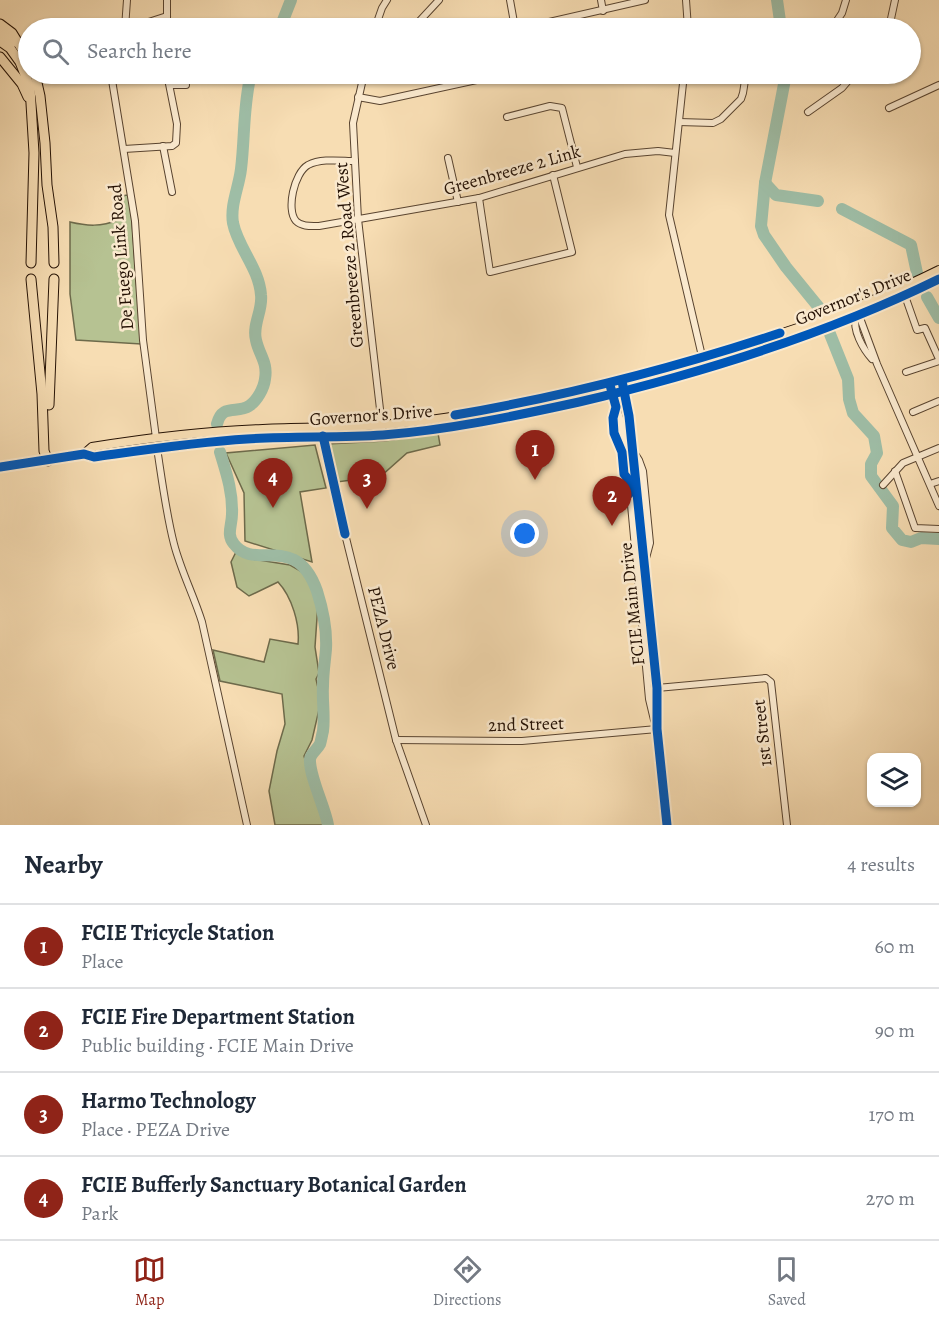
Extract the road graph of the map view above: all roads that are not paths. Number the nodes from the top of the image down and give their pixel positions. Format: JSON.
{"nodes":[{"id":1,"x":127,"y":0,"type":"edge"},
{"id":2,"x":167,"y":0,"type":"edge"},
{"id":3,"x":387,"y":0,"type":"edge"},
{"id":4,"x":439,"y":0,"type":"edge"},
{"id":5,"x":510,"y":0,"type":"edge"},
{"id":6,"x":602,"y":0,"type":"edge"},
{"id":7,"x":643,"y":0,"type":"edge"},
{"id":8,"x":686,"y":0,"type":"edge"},
{"id":9,"x":846,"y":0,"type":"edge"},
{"id":10,"x":895,"y":0,"type":"edge"},
{"id":11,"x":603,"y":11,"type":"junction"},
{"id":12,"x":167,"y":16,"type":"joint"},
{"id":13,"x":126,"y":18,"type":"edge"},
{"id":14,"x":161,"y":18,"type":"edge"},
{"id":15,"x":378,"y":18,"type":"edge"},
{"id":16,"x":422,"y":18,"type":"edge"},
{"id":17,"x":513,"y":18,"type":"edge"},
{"id":18,"x":570,"y":18,"type":"edge"},
{"id":19,"x":687,"y":18,"type":"edge"},
{"id":20,"x":839,"y":18,"type":"edge"},
{"id":21,"x":891,"y":18,"type":"edge"},
{"id":22,"x":0,"y":24,"type":"edge"},
{"id":23,"x":0,"y":33,"type":"edge"},
{"id":24,"x":0,"y":41,"type":"edge"},
{"id":25,"x":18,"y":43,"type":"edge"},
{"id":26,"x":18,"y":47,"type":"edge"},
{"id":27,"x":0,"y":57,"type":"edge"},
{"id":28,"x":18,"y":58,"type":"edge"},
{"id":29,"x":18,"y":79,"type":"edge"},
{"id":30,"x":22,"y":84,"type":"edge"},
{"id":31,"x":29,"y":84,"type":"edge"},
{"id":32,"x":37,"y":84,"type":"edge"},
{"id":33,"x":113,"y":84,"type":"edge"},
{"id":34,"x":361,"y":84,"type":"edge"},
{"id":35,"x":458,"y":84,"type":"edge"},
{"id":36,"x":683,"y":84,"type":"edge"},
{"id":37,"x":744,"y":84,"type":"edge"},
{"id":38,"x":845,"y":84,"type":"edge"},
{"id":39,"x":939,"y":84,"type":"edge"},
{"id":40,"x":170,"y":85,"type":"joint"},
{"id":41,"x":186,"y":85,"type":"dead end"},
{"id":42,"x":358,"y":97,"type":"junction"},
{"id":43,"x":31,"y":108,"type":"junction"},
{"id":44,"x":889,"y":108,"type":"dead end"},
{"id":45,"x":808,"y":112,"type":"dead end"},
{"id":46,"x":507,"y":117,"type":"dead end"},
{"id":47,"x":679,"y":122,"type":"junction"},
{"id":48,"x":163,"y":146,"type":"junction"},
{"id":49,"x":124,"y":149,"type":"junction"},
{"id":50,"x":675,"y":153,"type":"junction"},
{"id":51,"x":448,"y":158,"type":"dead end"},
{"id":52,"x":356,"y":161,"type":"junction"},
{"id":53,"x":577,"y":167,"type":"junction"},
{"id":54,"x":554,"y":175,"type":"junction"},
{"id":55,"x":172,"y":192,"type":"dead end"},
{"id":56,"x":479,"y":198,"type":"junction"},
{"id":57,"x":458,"y":202,"type":"junction"},
{"id":58,"x":358,"y":219,"type":"junction"},
{"id":59,"x":31,"y":263,"type":"dead end"},
{"id":60,"x":54,"y":263,"type":"dead end"},
{"id":61,"x":939,"y":270,"type":"edge"},
{"id":62,"x":31,"y":279,"type":"dead end"},
{"id":63,"x":54,"y":279,"type":"dead end"},
{"id":64,"x":939,"y":279,"type":"edge"},
{"id":65,"x":903,"y":292,"type":"junction"},
{"id":66,"x":854,"y":312,"type":"junction"},
{"id":67,"x":701,"y":358,"type":"junction"},
{"id":68,"x":939,"y":360,"type":"edge"},
{"id":69,"x":705,"y":369,"type":"junction"},
{"id":70,"x":906,"y":372,"type":"dead end"},
{"id":71,"x":622,"y":380,"type":"junction"},
{"id":72,"x":607,"y":384,"type":"junction"},
{"id":73,"x":625,"y":391,"type":"junction"},
{"id":74,"x":610,"y":394,"type":"junction"},
{"id":75,"x":939,"y":401,"type":"edge"},
{"id":76,"x":913,"y":412,"type":"dead end"},
{"id":77,"x":382,"y":425,"type":"junction"},
{"id":78,"x":383,"y":435,"type":"junction"},
{"id":79,"x":323,"y":436,"type":"junction"},
{"id":80,"x":156,"y":438,"type":"junction"},
{"id":81,"x":158,"y":448,"type":"junction"},
{"id":82,"x":939,"y":448,"type":"edge"},
{"id":83,"x":84,"y":454,"type":"junction"},
{"id":84,"x":917,"y":457,"type":"junction"},
{"id":85,"x":48,"y":461,"type":"junction"},
{"id":86,"x":0,"y":467,"type":"edge"},
{"id":87,"x":895,"y":471,"type":"junction"},
{"id":88,"x":939,"y":480,"type":"edge"},
{"id":89,"x":930,"y":484,"type":"junction"},
{"id":90,"x":883,"y":485,"type":"dead end"},
{"id":91,"x":939,"y":506,"type":"edge"},
{"id":92,"x":939,"y":530,"type":"edge"},
{"id":93,"x":657,"y":688,"type":"junction"},
{"id":94,"x":657,"y":729,"type":"junction"},
{"id":95,"x":396,"y":740,"type":"junction"},
{"id":96,"x":247,"y":825,"type":"edge"},
{"id":97,"x":426,"y":825,"type":"edge"},
{"id":98,"x":667,"y":825,"type":"edge"},
{"id":99,"x":787,"y":825,"type":"edge"}],
"edges":[{"from":1,"to":13,"type":"street"},
{"from":2,"to":12,"type":"street"},
{"from":3,"to":15,"type":"street"},
{"from":4,"to":16,"type":"street"},
{"from":5,"to":17,"type":"street"},
{"from":6,"to":11,"type":"street"},
{"from":7,"to":11,"type":"street"},
{"from":8,"to":19,"type":"street"},
{"from":9,"to":20,"type":"street"},
{"from":10,"to":21,"type":"street"},
{"from":11,"to":18,"type":"street"},
{"from":12,"to":14,"type":"street"},
{"from":22,"to":25,"type":"highway"},
{"from":23,"to":26,"type":"highway"},
{"from":24,"to":28,"type":"highway"},
{"from":27,"to":29,"type":"highway"},
{"from":30,"to":43,"type":"highway"},
{"from":31,"to":43,"type":"highway"},
{"from":32,"to":60,"type":"highway"},
{"from":33,"to":49,"type":"street","name":"De Fuego Link Road"},
{"from":34,"to":42,"type":"street","name":"Greenbreeze 2 Road West"},
{"from":35,"to":42,"type":"street"},
{"from":36,"to":47,"type":"street"},
{"from":37,"to":47,"type":"street"},
{"from":38,"to":45,"type":"street"},
{"from":39,"to":44,"type":"street"},
{"from":40,"to":41,"type":"street"},
{"from":40,"to":48,"type":"street"},
{"from":42,"to":52,"type":"street","name":"Greenbreeze 2 Road West"},
{"from":43,"to":59,"type":"highway"},
{"from":46,"to":53,"type":"street"},
{"from":47,"to":50,"type":"street"},
{"from":48,"to":49,"type":"street"},
{"from":48,"to":55,"type":"street"},
{"from":49,"to":80,"type":"street","name":"De Fuego Link Road"},
{"from":50,"to":53,"type":"street","name":"Greenbreeze 2 Link"},
{"from":50,"to":67,"type":"street"},
{"from":51,"to":57,"type":"street"},
{"from":52,"to":58,"type":"street","name":"Greenbreeze 2 Road West"},
{"from":52,"to":58,"type":"street"},
{"from":53,"to":54,"type":"street","name":"Greenbreeze 2 Link"},
{"from":54,"to":56,"type":"street","name":"Greenbreeze 2 Link"},
{"from":54,"to":56,"type":"street"},
{"from":56,"to":57,"type":"street","name":"Greenbreeze 2 Link"},
{"from":57,"to":58,"type":"street","name":"Greenbreeze 2 Link"},
{"from":58,"to":77,"type":"street","name":"Greenbreeze 2 Road West"},
{"from":61,"to":65,"type":"main road","name":"Governor's Drive"},
{"from":62,"to":85,"type":"highway"},
{"from":63,"to":85,"type":"highway"},
{"from":64,"to":65,"type":"main road","name":"Governor's Drive"},
{"from":65,"to":66,"type":"main road","name":"Governor's Drive"},
{"from":65,"to":68,"type":"street"},
{"from":66,"to":67,"type":"main road","name":"Governor's Drive"},
{"from":66,"to":69,"type":"main road","name":"Governor's Drive"},
{"from":66,"to":84,"type":"street"},
{"from":67,"to":69,"type":"street"},
{"from":67,"to":71,"type":"main road","name":"Governor's Drive"},
{"from":68,"to":70,"type":"street"},
{"from":69,"to":73,"type":"main road","name":"Governor's Drive"},
{"from":71,"to":72,"type":"main road","name":"Governor's Drive"},
{"from":71,"to":73,"type":"street","name":"FCIE Main Drive"},
{"from":72,"to":74,"type":"main road"},
{"from":72,"to":77,"type":"main road","name":"Governor's Drive"},
{"from":73,"to":74,"type":"main road","name":"Governor's Drive"},
{"from":73,"to":93,"type":"street","name":"FCIE Main Drive"},
{"from":74,"to":78,"type":"main road","name":"Governor's Drive"},
{"from":74,"to":94,"type":"street","name":"FCIE Main Drive"},
{"from":75,"to":76,"type":"street"},
{"from":77,"to":78,"type":"street","name":"Greenbreeze 2 Road West"},
{"from":77,"to":80,"type":"main road","name":"Governor's Drive"},
{"from":78,"to":79,"type":"main road","name":"Governor's Drive"},
{"from":79,"to":81,"type":"main road","name":"Governor's Drive"},
{"from":79,"to":95,"type":"street","name":"PEZA Drive"},
{"from":80,"to":83,"type":"main road","name":"Governor's Drive"},
{"from":81,"to":83,"type":"main road","name":"Governor's Drive"},
{"from":81,"to":96,"type":"street"},
{"from":82,"to":84,"type":"street"},
{"from":83,"to":85,"type":"main road","name":"Governor's Drive"},
{"from":84,"to":87,"type":"street"},
{"from":84,"to":89,"type":"street"},
{"from":85,"to":86,"type":"main road","name":"Governor's Drive"},
{"from":87,"to":90,"type":"street"},
{"from":87,"to":92,"type":"street"},
{"from":88,"to":89,"type":"street"},
{"from":89,"to":91,"type":"street"},
{"from":93,"to":94,"type":"street","name":"FCIE Main Drive"},
{"from":93,"to":99,"type":"street","name":"1st Street"},
{"from":94,"to":95,"type":"street","name":"2nd Street"},
{"from":94,"to":98,"type":"street","name":"FCIE Main Drive"},
{"from":95,"to":97,"type":"street","name":"PEZA Drive"}]}
